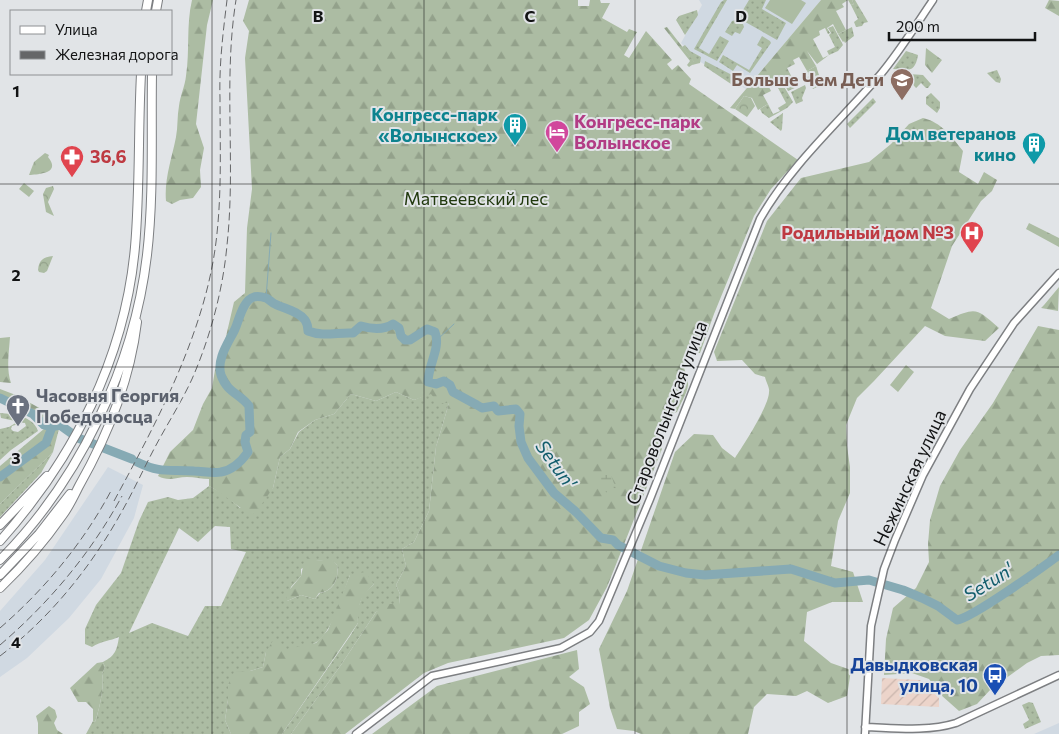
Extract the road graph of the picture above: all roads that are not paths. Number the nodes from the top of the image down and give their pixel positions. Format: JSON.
{"nodes":[{"id":1,"x":933,"y":0,"type":"edge"},
{"id":2,"x":141,"y":75,"type":"edge"},
{"id":3,"x":152,"y":75,"type":"edge"},
{"id":4,"x":1059,"y":273,"type":"edge"},
{"id":5,"x":141,"y":296,"type":"junction"},
{"id":6,"x":62,"y":460,"type":"junction"},
{"id":7,"x":86,"y":475,"type":"junction"},
{"id":8,"x":0,"y":525,"type":"edge"},
{"id":9,"x":0,"y":541,"type":"edge"},
{"id":10,"x":0,"y":560,"type":"edge"},
{"id":11,"x":0,"y":576,"type":"edge"},
{"id":12,"x":0,"y":588,"type":"edge"},
{"id":13,"x":1059,"y":674,"type":"edge"},
{"id":14,"x":865,"y":731,"type":"edge"},
{"id":15,"x":356,"y":734,"type":"edge"}],
"edges":[{"from":1,"to":15,"type":"street","name":"Староволынская улица"},
{"from":2,"to":6,"type":"main road"},
{"from":3,"to":5,"type":"main road"},
{"from":4,"to":14,"type":"street","name":"Нежинская улица"},
{"from":5,"to":7,"type":"main road"},
{"from":5,"to":10,"type":"main road"},
{"from":6,"to":8,"type":"main road"},
{"from":6,"to":9,"type":"main road"},
{"from":7,"to":11,"type":"main road"},
{"from":7,"to":12,"type":"main road"},
{"from":13,"to":14,"type":"street"}]}
